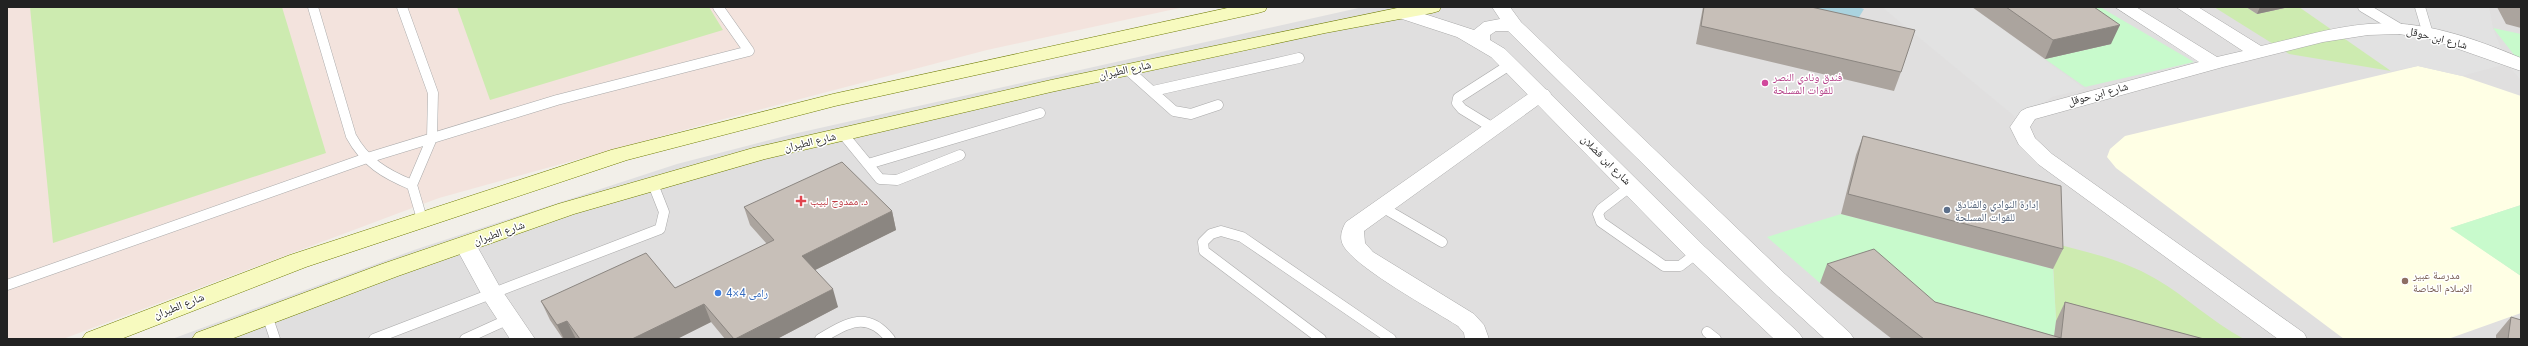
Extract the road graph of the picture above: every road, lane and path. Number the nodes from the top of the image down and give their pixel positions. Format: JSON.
{"nodes":[{"id":1,"x":312,"y":7,"type":"edge"},
{"id":2,"x":402,"y":7,"type":"edge"},
{"id":3,"x":718,"y":7,"type":"edge"},
{"id":4,"x":1258,"y":7,"type":"edge"},
{"id":5,"x":1432,"y":7,"type":"edge"},
{"id":6,"x":1501,"y":7,"type":"edge"},
{"id":7,"x":2124,"y":7,"type":"edge"},
{"id":8,"x":2185,"y":7,"type":"edge"},
{"id":9,"x":2363,"y":7,"type":"edge"},
{"id":10,"x":2420,"y":7,"type":"edge"},
{"id":11,"x":1403,"y":13,"type":"junction"},
{"id":12,"x":1514,"y":26,"type":"junction"},
{"id":13,"x":2400,"y":29,"type":"junction"},
{"id":14,"x":2428,"y":34,"type":"junction"},
{"id":15,"x":1481,"y":42,"type":"junction"},
{"id":16,"x":2258,"y":52,"type":"junction"},
{"id":17,"x":1299,"y":58,"type":"dead end"},
{"id":18,"x":2214,"y":63,"type":"junction"},
{"id":19,"x":1512,"y":64,"type":"junction"},
{"id":20,"x":2521,"y":65,"type":"edge"},
{"id":21,"x":1128,"y":70,"type":"junction"},
{"id":22,"x":1153,"y":91,"type":"junction"},
{"id":23,"x":1541,"y":94,"type":"junction"},
{"id":24,"x":1218,"y":106,"type":"dead end"},
{"id":25,"x":1040,"y":113,"type":"dead end"},
{"id":26,"x":1493,"y":128,"type":"junction"},
{"id":27,"x":843,"y":134,"type":"junction"},
{"id":28,"x":432,"y":138,"type":"junction"},
{"id":29,"x":960,"y":155,"type":"dead end"},
{"id":30,"x":364,"y":159,"type":"junction"},
{"id":31,"x":868,"y":164,"type":"junction"},
{"id":32,"x":653,"y":184,"type":"junction"},
{"id":33,"x":412,"y":185,"type":"junction"},
{"id":34,"x":1631,"y":186,"type":"junction"},
{"id":35,"x":1382,"y":207,"type":"junction"},
{"id":36,"x":422,"y":219,"type":"junction"},
{"id":37,"x":1442,"y":242,"type":"dead end"},
{"id":38,"x":465,"y":244,"type":"junction"},
{"id":39,"x":1697,"y":253,"type":"junction"},
{"id":40,"x":7,"y":285,"type":"edge"},
{"id":41,"x":492,"y":293,"type":"junction"},
{"id":42,"x":267,"y":315,"type":"junction"},
{"id":43,"x":509,"y":320,"type":"junction"},
{"id":44,"x":95,"y":339,"type":"edge"},
{"id":45,"x":205,"y":339,"type":"edge"},
{"id":46,"x":275,"y":339,"type":"edge"},
{"id":47,"x":374,"y":339,"type":"edge"},
{"id":48,"x":464,"y":339,"type":"edge"},
{"id":49,"x":523,"y":339,"type":"edge"},
{"id":50,"x":820,"y":339,"type":"edge"},
{"id":51,"x":890,"y":339,"type":"edge"},
{"id":52,"x":1321,"y":339,"type":"edge"},
{"id":53,"x":1392,"y":339,"type":"edge"},
{"id":54,"x":1477,"y":339,"type":"edge"},
{"id":55,"x":1790,"y":339,"type":"edge"},
{"id":56,"x":1840,"y":339,"type":"edge"},
{"id":57,"x":2295,"y":339,"type":"edge"}],
"edges":[{"from":1,"to":30,"type":"lane"},
{"from":2,"to":28,"type":"lane"},
{"from":3,"to":28,"type":"lane"},
{"from":4,"to":36,"type":"main road","name":"شارع الطيران"},
{"from":5,"to":11,"type":"main road","name":"شارع الطيران"},
{"from":6,"to":12,"type":"street"},
{"from":7,"to":18,"type":"street"},
{"from":8,"to":16,"type":"street"},
{"from":9,"to":13,"type":"lane"},
{"from":10,"to":14,"type":"lane"},
{"from":11,"to":15,"type":"street","name":"شارع ابن فضلان"},
{"from":11,"to":21,"type":"main road","name":"شارع الطيران"},
{"from":12,"to":15,"type":"street"},
{"from":12,"to":56,"type":"street"},
{"from":13,"to":14,"type":"street","name":"شارع ابن حوقل"},
{"from":13,"to":16,"type":"street","name":"شارع ابن حوقل"},
{"from":14,"to":20,"type":"street","name":"شارع ابن حوقل"},
{"from":15,"to":19,"type":"street","name":"شارع ابن فضلان"},
{"from":16,"to":18,"type":"street","name":"شارع ابن حوقل"},
{"from":17,"to":22,"type":"lane"},
{"from":18,"to":57,"type":"street","name":"شارع ابن حوقل"},
{"from":19,"to":23,"type":"street","name":"شارع ابن فضلان"},
{"from":19,"to":26,"type":"lane"},
{"from":21,"to":22,"type":"lane"},
{"from":21,"to":27,"type":"main road","name":"شارع الطيران"},
{"from":22,"to":24,"type":"lane"},
{"from":23,"to":26,"type":"street"},
{"from":23,"to":34,"type":"street","name":"شارع ابن فضلان"},
{"from":25,"to":31,"type":"lane"},
{"from":26,"to":35,"type":"street"},
{"from":27,"to":31,"type":"lane"},
{"from":27,"to":32,"type":"main road","name":"شارع الطيران"},
{"from":28,"to":30,"type":"lane"},
{"from":28,"to":33,"type":"lane"},
{"from":29,"to":31,"type":"lane"},
{"from":30,"to":33,"type":"lane"},
{"from":30,"to":40,"type":"lane"},
{"from":32,"to":38,"type":"main road","name":"شارع الطيران"},
{"from":32,"to":41,"type":"lane"},
{"from":33,"to":36,"type":"lane"},
{"from":34,"to":39,"type":"street","name":"شارع ابن فضلان"},
{"from":34,"to":39,"type":"lane"},
{"from":35,"to":37,"type":"lane"},
{"from":35,"to":54,"type":"street"},
{"from":36,"to":44,"type":"main road","name":"شارع الطيران"},
{"from":38,"to":41,"type":"street"},
{"from":38,"to":42,"type":"main road","name":"شارع الطيران"},
{"from":39,"to":55,"type":"street","name":"شارع ابن فضلان"},
{"from":41,"to":43,"type":"street"},
{"from":41,"to":47,"type":"lane"},
{"from":42,"to":45,"type":"main road","name":"شارع الطيران"},
{"from":42,"to":46,"type":"lane"},
{"from":43,"to":48,"type":"lane"},
{"from":43,"to":49,"type":"street"},
{"from":50,"to":51,"type":"lane"},
{"from":52,"to":53,"type":"lane"}]}
